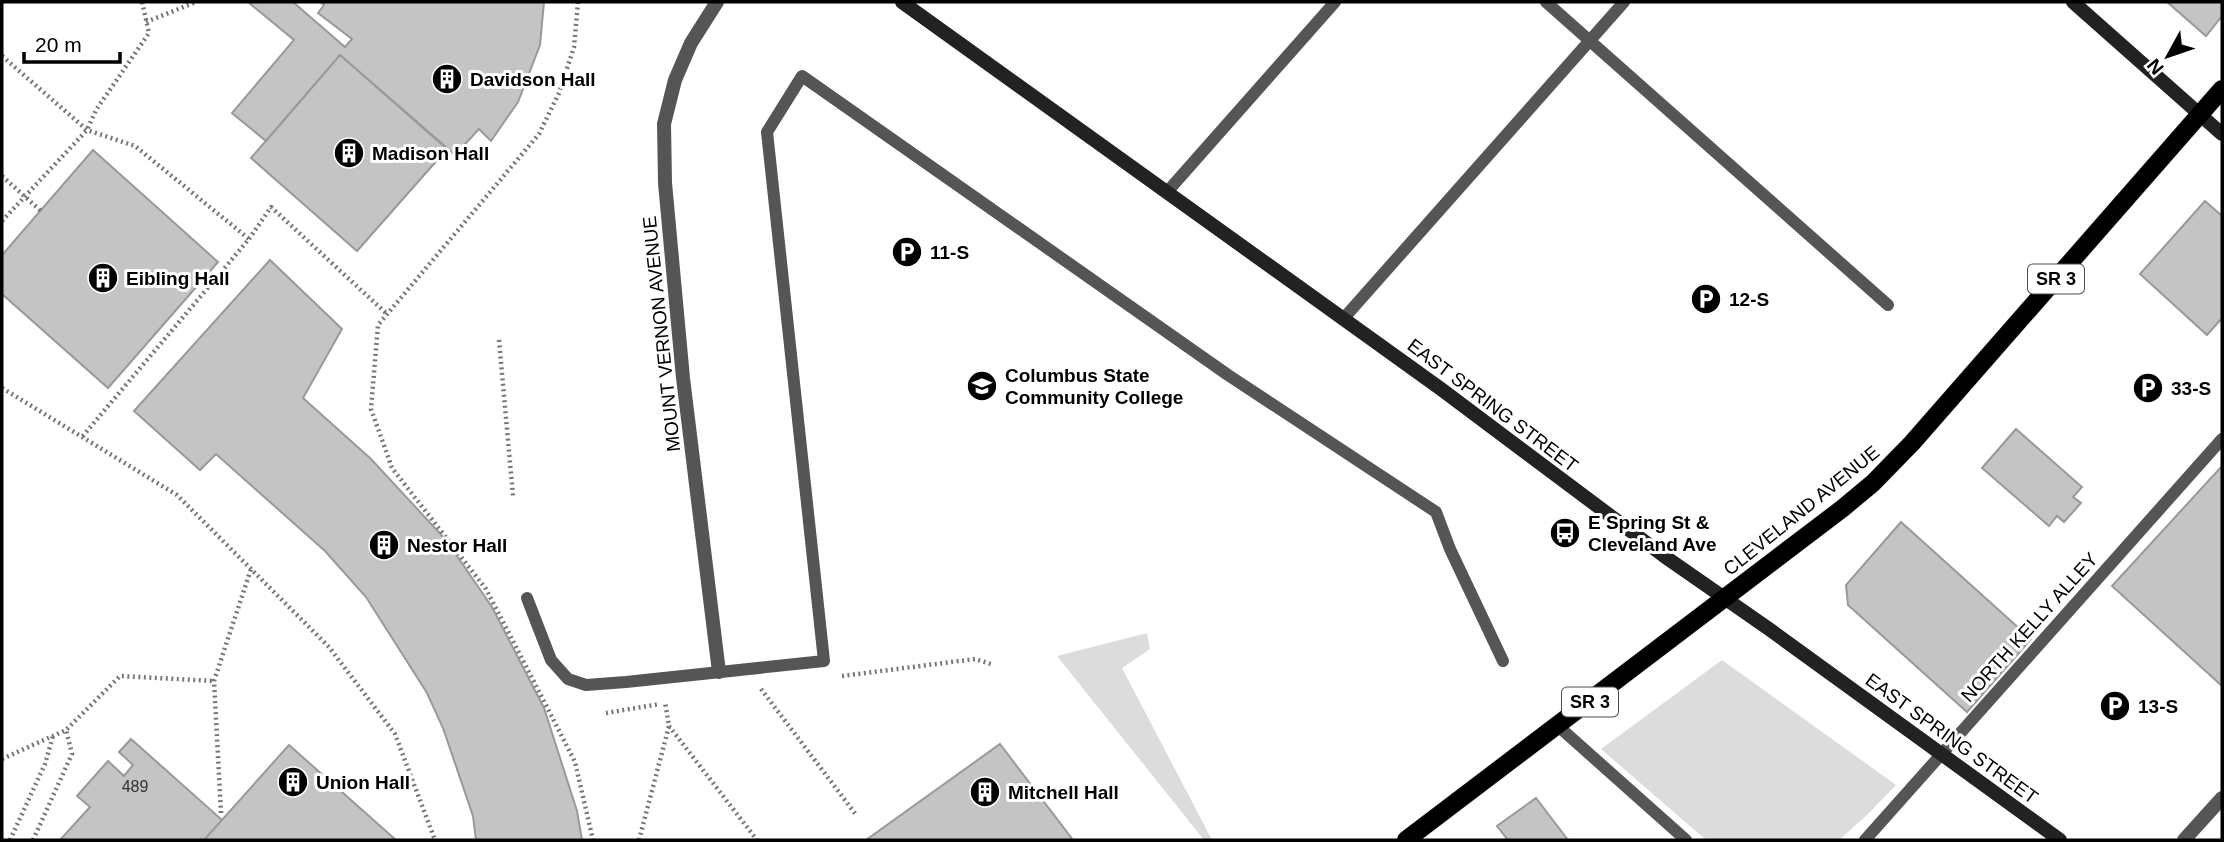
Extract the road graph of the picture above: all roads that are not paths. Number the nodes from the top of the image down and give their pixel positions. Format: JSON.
{"nodes":[{"id":1,"x":716,"y":2,"type":"edge"},
{"id":2,"x":902,"y":2,"type":"edge"},
{"id":3,"x":1335,"y":2,"type":"edge"},
{"id":4,"x":1546,"y":2,"type":"edge"},
{"id":5,"x":1624,"y":2,"type":"edge"},
{"id":6,"x":2073,"y":2,"type":"edge"},
{"id":7,"x":1590,"y":40,"type":"junction"},
{"id":8,"x":2222,"y":89,"type":"edge"},
{"id":9,"x":2200,"y":114,"type":"junction"},
{"id":10,"x":2222,"y":135,"type":"edge"},
{"id":11,"x":1167,"y":192,"type":"junction"},
{"id":12,"x":1888,"y":305,"type":"dead end"},
{"id":13,"x":1344,"y":318,"type":"junction"},
{"id":14,"x":2222,"y":439,"type":"edge"},
{"id":15,"x":527,"y":598,"type":"dead end"},
{"id":16,"x":1726,"y":598,"type":"junction"},
{"id":17,"x":1503,"y":661,"type":"dead end"},
{"id":18,"x":719,"y":672,"type":"junction"},
{"id":19,"x":1558,"y":726,"type":"junction"},
{"id":20,"x":1940,"y":754,"type":"junction"},
{"id":21,"x":2222,"y":798,"type":"edge"},
{"id":22,"x":1406,"y":840,"type":"edge"},
{"id":23,"x":1686,"y":840,"type":"edge"},
{"id":24,"x":1865,"y":840,"type":"edge"},
{"id":25,"x":2060,"y":840,"type":"edge"},
{"id":26,"x":2184,"y":840,"type":"edge"}],
"edges":[{"from":1,"to":18,"type":"street","name":"MOUNT VERNON AVENUE"},
{"from":2,"to":11,"type":"main road","name":"EAST SPRING STREET"},
{"from":3,"to":11,"type":"lane"},
{"from":4,"to":7,"type":"lane"},
{"from":5,"to":7,"type":"lane"},
{"from":6,"to":9,"type":"main road"},
{"from":7,"to":12,"type":"lane"},
{"from":7,"to":13,"type":"lane"},
{"from":8,"to":9,"type":"main road","name":"CLEVELAND AVENUE"},
{"from":9,"to":10,"type":"main road"},
{"from":9,"to":16,"type":"main road","name":"CLEVELAND AVENUE","number":"SR 3"},
{"from":11,"to":13,"type":"main road","name":"EAST SPRING STREET"},
{"from":13,"to":16,"type":"main road","name":"EAST SPRING STREET"},
{"from":14,"to":20,"type":"lane","name":"NORTH KELLY ALLEY"},
{"from":15,"to":18,"type":"lane"},
{"from":16,"to":19,"type":"main road","name":"CLEVELAND AVENUE","number":"SR 3"},
{"from":16,"to":20,"type":"main road","name":"EAST SPRING STREET"},
{"from":17,"to":18,"type":"lane"},
{"from":19,"to":22,"type":"main road","name":"CLEVELAND AVENUE","number":"SR 3"},
{"from":19,"to":23,"type":"lane"},
{"from":20,"to":24,"type":"lane","name":"NORTH KELLY ALLEY"},
{"from":20,"to":25,"type":"main road","name":"EAST SPRING STREET"},
{"from":21,"to":26,"type":"street"}]}
